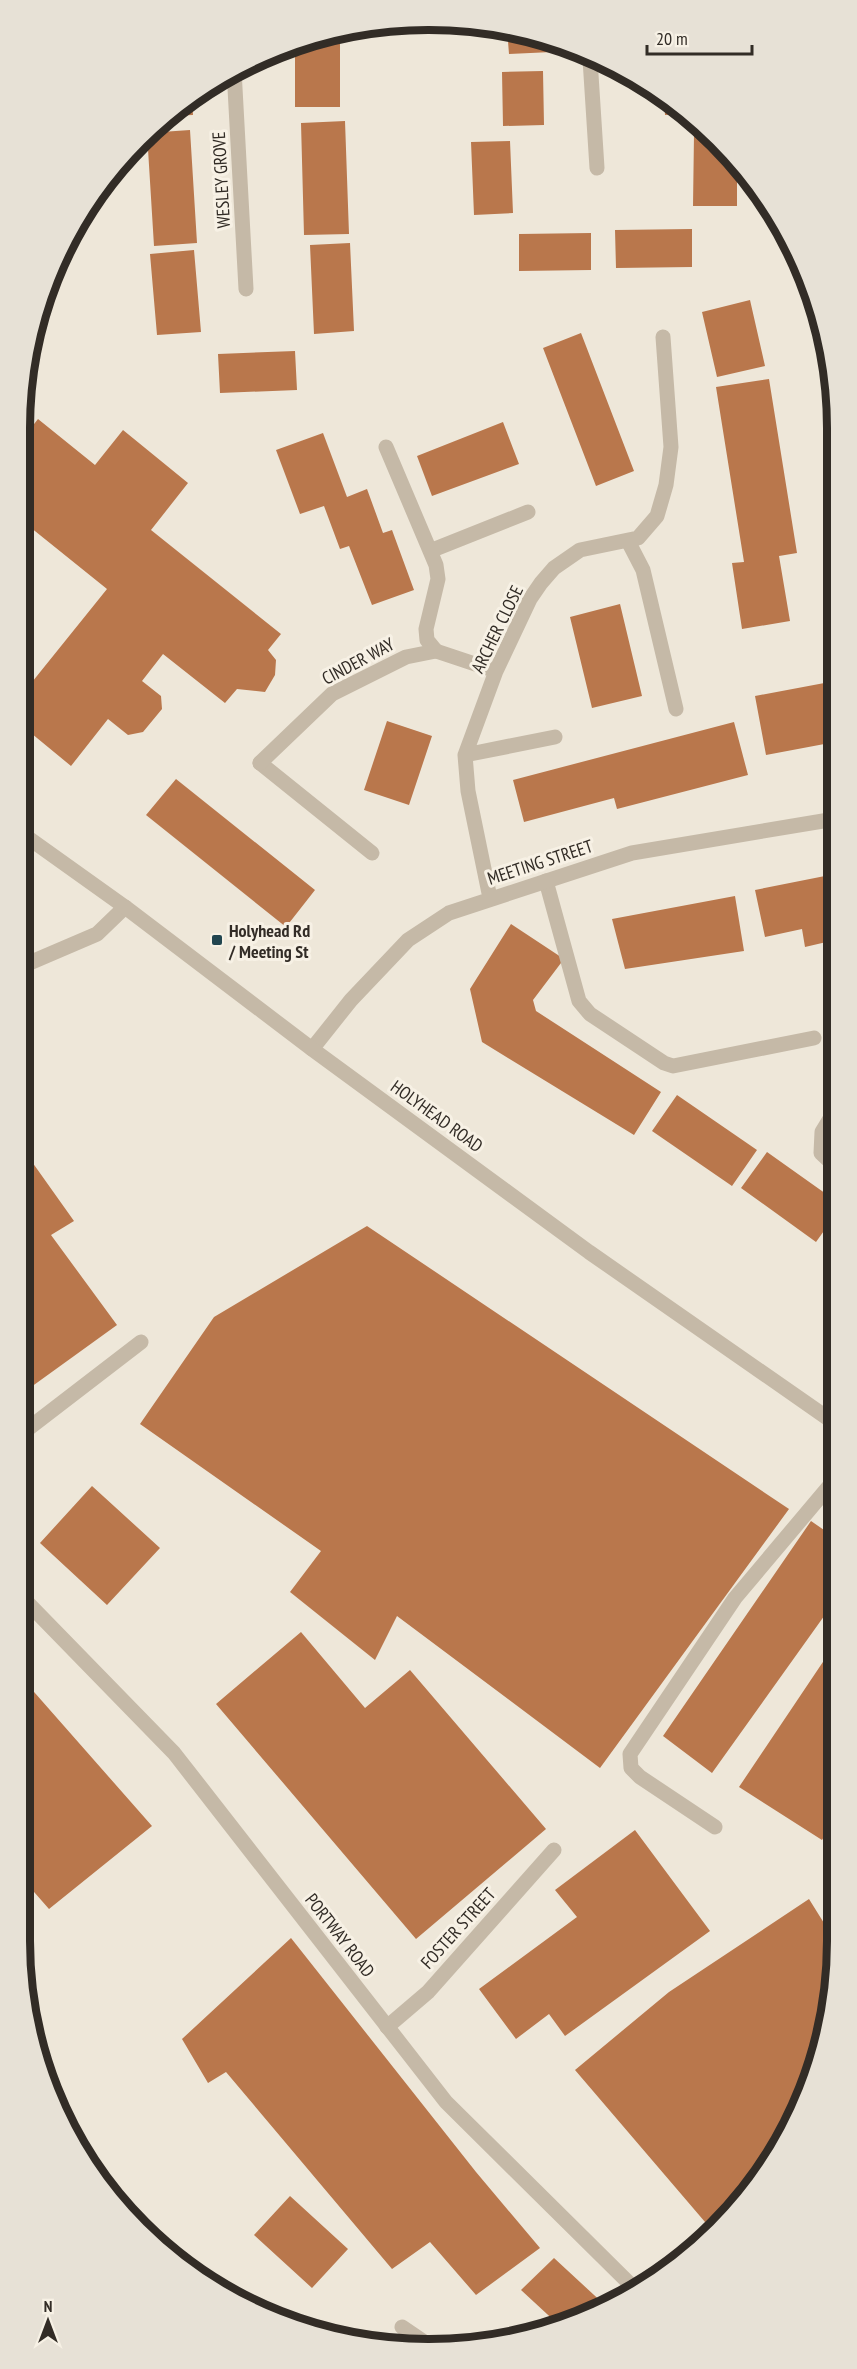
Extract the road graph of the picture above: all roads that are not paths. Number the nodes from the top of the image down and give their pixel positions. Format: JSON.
{"nodes":[{"id":1,"x":590,"y":64,"type":"edge"},
{"id":2,"x":235,"y":80,"type":"edge"},
{"id":3,"x":597,"y":168,"type":"dead end"},
{"id":4,"x":246,"y":289,"type":"dead end"},
{"id":5,"x":663,"y":337,"type":"dead end"},
{"id":6,"x":386,"y":447,"type":"dead end"},
{"id":7,"x":528,"y":512,"type":"dead end"},
{"id":8,"x":628,"y":541,"type":"junction"},
{"id":9,"x":430,"y":551,"type":"junction"},
{"id":10,"x":436,"y":651,"type":"junction"},
{"id":11,"x":496,"y":671,"type":"junction"},
{"id":12,"x":676,"y":709,"type":"dead end"},
{"id":13,"x":555,"y":737,"type":"dead end"},
{"id":14,"x":465,"y":755,"type":"junction"},
{"id":15,"x":827,"y":820,"type":"edge"},
{"id":16,"x":30,"y":839,"type":"edge"},
{"id":17,"x":372,"y":853,"type":"dead end"},
{"id":18,"x":546,"y":881,"type":"junction"},
{"id":19,"x":490,"y":898,"type":"junction"},
{"id":20,"x":125,"y":907,"type":"junction"},
{"id":21,"x":30,"y":963,"type":"edge"},
{"id":22,"x":814,"y":1038,"type":"dead end"},
{"id":23,"x":312,"y":1049,"type":"junction"},
{"id":24,"x":827,"y":1124,"type":"edge"},
{"id":25,"x":827,"y":1159,"type":"edge"},
{"id":26,"x":141,"y":1342,"type":"dead end"},
{"id":27,"x":827,"y":1418,"type":"edge"},
{"id":28,"x":30,"y":1427,"type":"edge"},
{"id":29,"x":827,"y":1489,"type":"edge"},
{"id":30,"x":30,"y":1606,"type":"edge"},
{"id":31,"x":716,"y":1827,"type":"dead end"},
{"id":32,"x":554,"y":1850,"type":"dead end"},
{"id":33,"x":387,"y":2027,"type":"junction"},
{"id":34,"x":631,"y":2284,"type":"edge"},
{"id":35,"x":402,"y":2327,"type":"dead end"},
{"id":36,"x":419,"y":2339,"type":"edge"}],
"edges":[{"from":1,"to":3,"type":"street"},
{"from":2,"to":4,"type":"street","name":"WESLEY GROVE"},
{"from":5,"to":8,"type":"street","name":"ARCHER CLOSE"},
{"from":6,"to":9,"type":"street"},
{"from":7,"to":9,"type":"street"},
{"from":8,"to":11,"type":"street","name":"ARCHER CLOSE"},
{"from":8,"to":12,"type":"street"},
{"from":9,"to":10,"type":"street"},
{"from":10,"to":11,"type":"street","name":"CINDER WAY"},
{"from":10,"to":17,"type":"street","name":"CINDER WAY"},
{"from":11,"to":14,"type":"street","name":"ARCHER CLOSE"},
{"from":13,"to":14,"type":"street"},
{"from":14,"to":19,"type":"street","name":"ARCHER CLOSE"},
{"from":15,"to":18,"type":"street","name":"MEETING STREET"},
{"from":16,"to":20,"type":"street","name":"HOLYHEAD ROAD"},
{"from":18,"to":19,"type":"street","name":"MEETING STREET"},
{"from":18,"to":22,"type":"street"},
{"from":19,"to":23,"type":"street","name":"MEETING STREET"},
{"from":20,"to":21,"type":"street"},
{"from":20,"to":23,"type":"street","name":"HOLYHEAD ROAD"},
{"from":23,"to":27,"type":"street","name":"HOLYHEAD ROAD"},
{"from":24,"to":25,"type":"street"},
{"from":26,"to":28,"type":"street"},
{"from":29,"to":31,"type":"street"},
{"from":30,"to":33,"type":"street","name":"PORTWAY ROAD"},
{"from":32,"to":33,"type":"street","name":"FOSTER STREET"},
{"from":33,"to":34,"type":"street","name":"PORTWAY ROAD"},
{"from":35,"to":36,"type":"street"}]}
